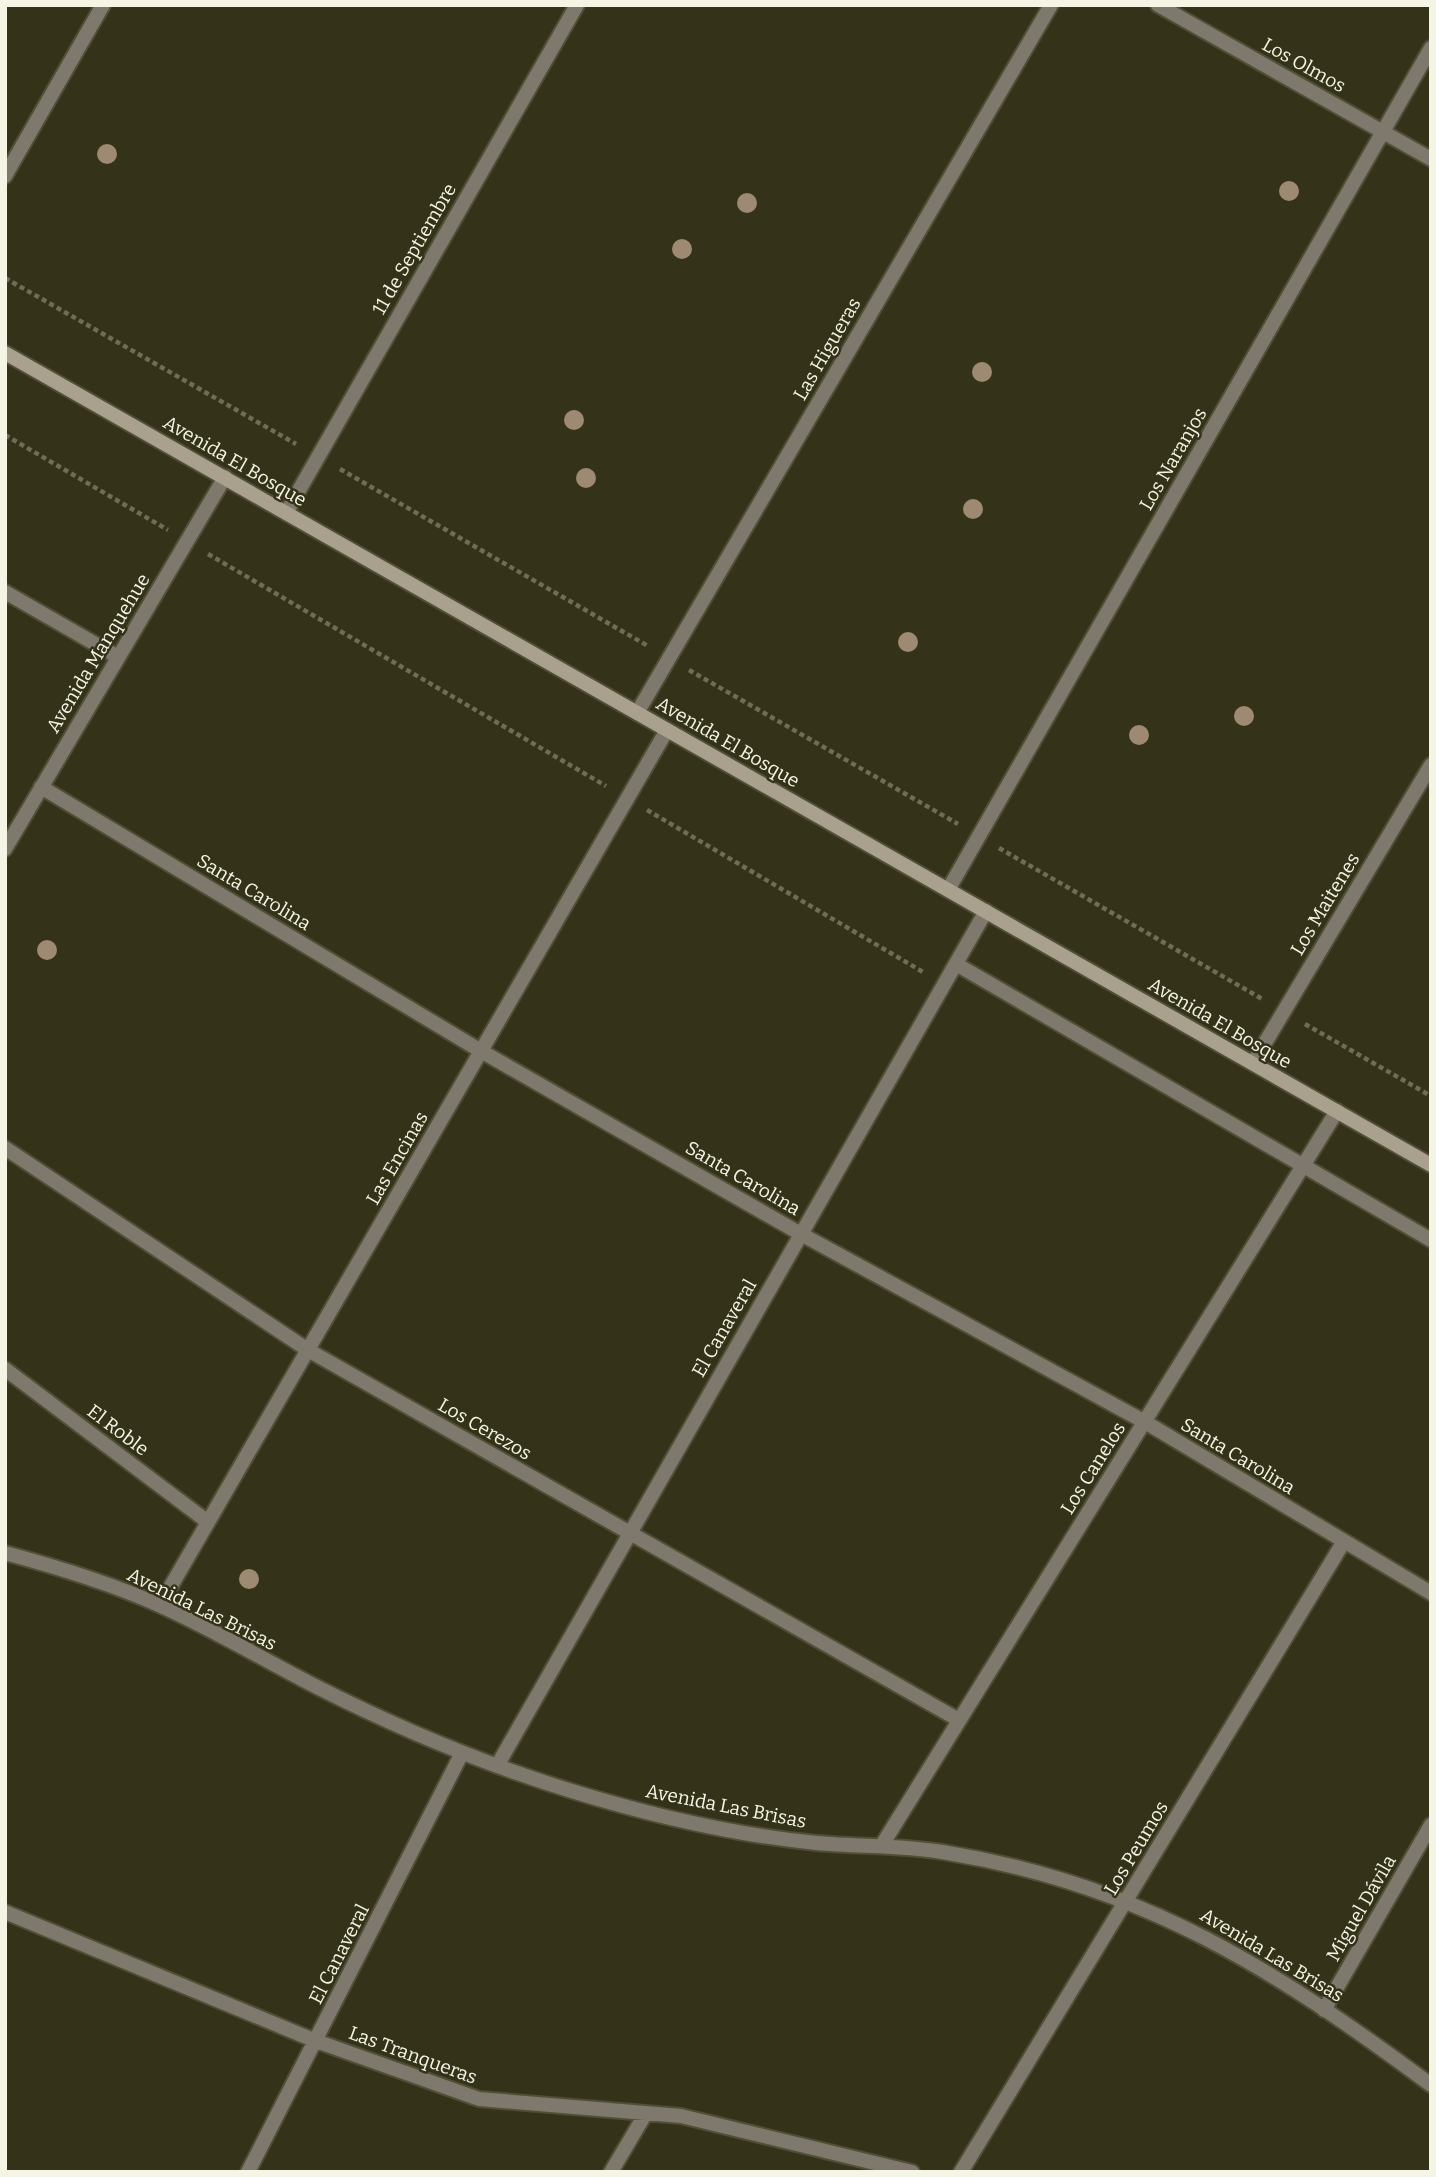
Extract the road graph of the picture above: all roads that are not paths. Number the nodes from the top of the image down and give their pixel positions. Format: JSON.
{"nodes":[{"id":1,"x":103,"y":5,"type":"edge"},
{"id":2,"x":577,"y":5,"type":"edge"},
{"id":3,"x":1051,"y":5,"type":"edge"},
{"id":4,"x":1158,"y":5,"type":"edge"},
{"id":5,"x":1431,"y":48,"type":"edge"},
{"id":6,"x":1383,"y":131,"type":"junction"},
{"id":7,"x":1431,"y":159,"type":"edge"},
{"id":8,"x":5,"y":176,"type":"edge"},
{"id":9,"x":5,"y":353,"type":"edge"},
{"id":10,"x":225,"y":478,"type":"junction"},
{"id":11,"x":286,"y":513,"type":"junction"},
{"id":12,"x":5,"y":592,"type":"edge"},
{"id":13,"x":118,"y":657,"type":"junction"},
{"id":14,"x":637,"y":713,"type":"junction"},
{"id":15,"x":667,"y":730,"type":"junction"},
{"id":16,"x":1431,"y":765,"type":"edge"},
{"id":17,"x":41,"y":787,"type":"junction"},
{"id":18,"x":5,"y":849,"type":"edge"},
{"id":19,"x":948,"y":890,"type":"junction"},
{"id":20,"x":986,"y":911,"type":"junction"},
{"id":21,"x":956,"y":964,"type":"junction"},
{"id":22,"x":481,"y":1051,"type":"junction"},
{"id":23,"x":1253,"y":1063,"type":"junction"},
{"id":24,"x":1338,"y":1111,"type":"junction"},
{"id":25,"x":5,"y":1149,"type":"edge"},
{"id":26,"x":1431,"y":1164,"type":"edge"},
{"id":27,"x":1303,"y":1167,"type":"junction"},
{"id":28,"x":801,"y":1234,"type":"junction"},
{"id":29,"x":1431,"y":1240,"type":"edge"},
{"id":30,"x":308,"y":1350,"type":"junction"},
{"id":31,"x":5,"y":1369,"type":"edge"},
{"id":32,"x":1145,"y":1422,"type":"junction"},
{"id":33,"x":208,"y":1522,"type":"junction"},
{"id":34,"x":628,"y":1533,"type":"junction"},
{"id":35,"x":1343,"y":1543,"type":"junction"},
{"id":36,"x":5,"y":1553,"type":"edge"},
{"id":37,"x":1431,"y":1593,"type":"edge"},
{"id":38,"x":160,"y":1605,"type":"junction"},
{"id":39,"x":959,"y":1720,"type":"junction"},
{"id":40,"x":462,"y":1753,"type":"junction"},
{"id":41,"x":497,"y":1766,"type":"junction"},
{"id":42,"x":1431,"y":1825,"type":"edge"},
{"id":43,"x":882,"y":1845,"type":"junction"},
{"id":44,"x":1127,"y":1900,"type":"junction"},
{"id":45,"x":5,"y":1912,"type":"edge"},
{"id":46,"x":1324,"y":2010,"type":"junction"},
{"id":47,"x":316,"y":2041,"type":"junction"},
{"id":48,"x":1431,"y":2085,"type":"edge"},
{"id":49,"x":646,"y":2113,"type":"junction"},
{"id":50,"x":248,"y":2172,"type":"edge"},
{"id":51,"x":611,"y":2172,"type":"edge"},
{"id":52,"x":912,"y":2172,"type":"edge"},
{"id":53,"x":961,"y":2172,"type":"edge"}],
"edges":[{"from":1,"to":8,"type":"street"},
{"from":2,"to":11,"type":"street","name":"11 de Septiembre"},
{"from":3,"to":14,"type":"street","name":"Las Higueras"},
{"from":4,"to":6,"type":"street","name":"Los Olmos"},
{"from":5,"to":6,"type":"street","name":"Los Naranjos"},
{"from":6,"to":7,"type":"street","name":"Los Olmos"},
{"from":6,"to":19,"type":"street","name":"Los Naranjos"},
{"from":9,"to":10,"type":"main road","name":"Avenida El Bosque"},
{"from":10,"to":11,"type":"main road","name":"Avenida El Bosque"},
{"from":10,"to":13,"type":"street","name":"Avenida Manquehue"},
{"from":11,"to":14,"type":"main road","name":"Avenida El Bosque"},
{"from":12,"to":13,"type":"street"},
{"from":13,"to":17,"type":"street","name":"Avenida Manquehue"},
{"from":14,"to":15,"type":"main road","name":"Avenida El Bosque"},
{"from":15,"to":19,"type":"main road","name":"Avenida El Bosque"},
{"from":15,"to":22,"type":"street","name":"Las Encinas"},
{"from":16,"to":23,"type":"street","name":"Los Maitenes"},
{"from":17,"to":18,"type":"street","name":"Avenida Manquehue"},
{"from":17,"to":22,"type":"street","name":"Santa Carolina"},
{"from":19,"to":20,"type":"main road","name":"Avenida El Bosque"},
{"from":20,"to":21,"type":"street","name":"El Canaveral"},
{"from":20,"to":23,"type":"main road","name":"Avenida El Bosque"},
{"from":21,"to":27,"type":"street"},
{"from":21,"to":28,"type":"street","name":"El Canaveral"},
{"from":22,"to":28,"type":"street","name":"Santa Carolina"},
{"from":22,"to":30,"type":"street","name":"Las Encinas"},
{"from":23,"to":24,"type":"main road","name":"Avenida El Bosque"},
{"from":24,"to":26,"type":"main road","name":"Avenida El Bosque"},
{"from":24,"to":27,"type":"street","name":"Los Canelos"},
{"from":25,"to":30,"type":"street","name":"Los Cerezos"},
{"from":27,"to":29,"type":"street"},
{"from":27,"to":32,"type":"street","name":"Los Canelos"},
{"from":28,"to":32,"type":"street","name":"Santa Carolina"},
{"from":28,"to":34,"type":"street","name":"El Canaveral"},
{"from":30,"to":33,"type":"street","name":"Las Encinas"},
{"from":30,"to":34,"type":"street","name":"Los Cerezos"},
{"from":31,"to":33,"type":"street","name":"El Roble"},
{"from":32,"to":35,"type":"street","name":"Santa Carolina"},
{"from":32,"to":39,"type":"street","name":"Los Canelos"},
{"from":33,"to":38,"type":"street","name":"Las Encinas"},
{"from":34,"to":39,"type":"street","name":"Los Cerezos"},
{"from":34,"to":41,"type":"street","name":"El Canaveral"},
{"from":35,"to":37,"type":"street","name":"Santa Carolina"},
{"from":35,"to":44,"type":"street","name":"Los Peumos"},
{"from":36,"to":38,"type":"street","name":"Avenida Las Brisas"},
{"from":38,"to":40,"type":"street","name":"Avenida Las Brisas"},
{"from":39,"to":43,"type":"street","name":"Los Canelos"},
{"from":40,"to":41,"type":"street","name":"Avenida Las Brisas"},
{"from":40,"to":47,"type":"street","name":"El Canaveral"},
{"from":41,"to":43,"type":"street","name":"Avenida Las Brisas"},
{"from":42,"to":46,"type":"street","name":"Miguel Dávila"},
{"from":43,"to":44,"type":"street","name":"Avenida Las Brisas"},
{"from":44,"to":46,"type":"street","name":"Avenida Las Brisas"},
{"from":44,"to":53,"type":"street","name":"Los Peumos"},
{"from":45,"to":47,"type":"street","name":"Las Tranqueras"},
{"from":46,"to":48,"type":"street","name":"Avenida Las Brisas"},
{"from":47,"to":49,"type":"street","name":"Las Tranqueras"},
{"from":47,"to":50,"type":"street","name":"El Canaveral"},
{"from":49,"to":51,"type":"street"},
{"from":49,"to":52,"type":"street","name":"Las Tranqueras"}]}
